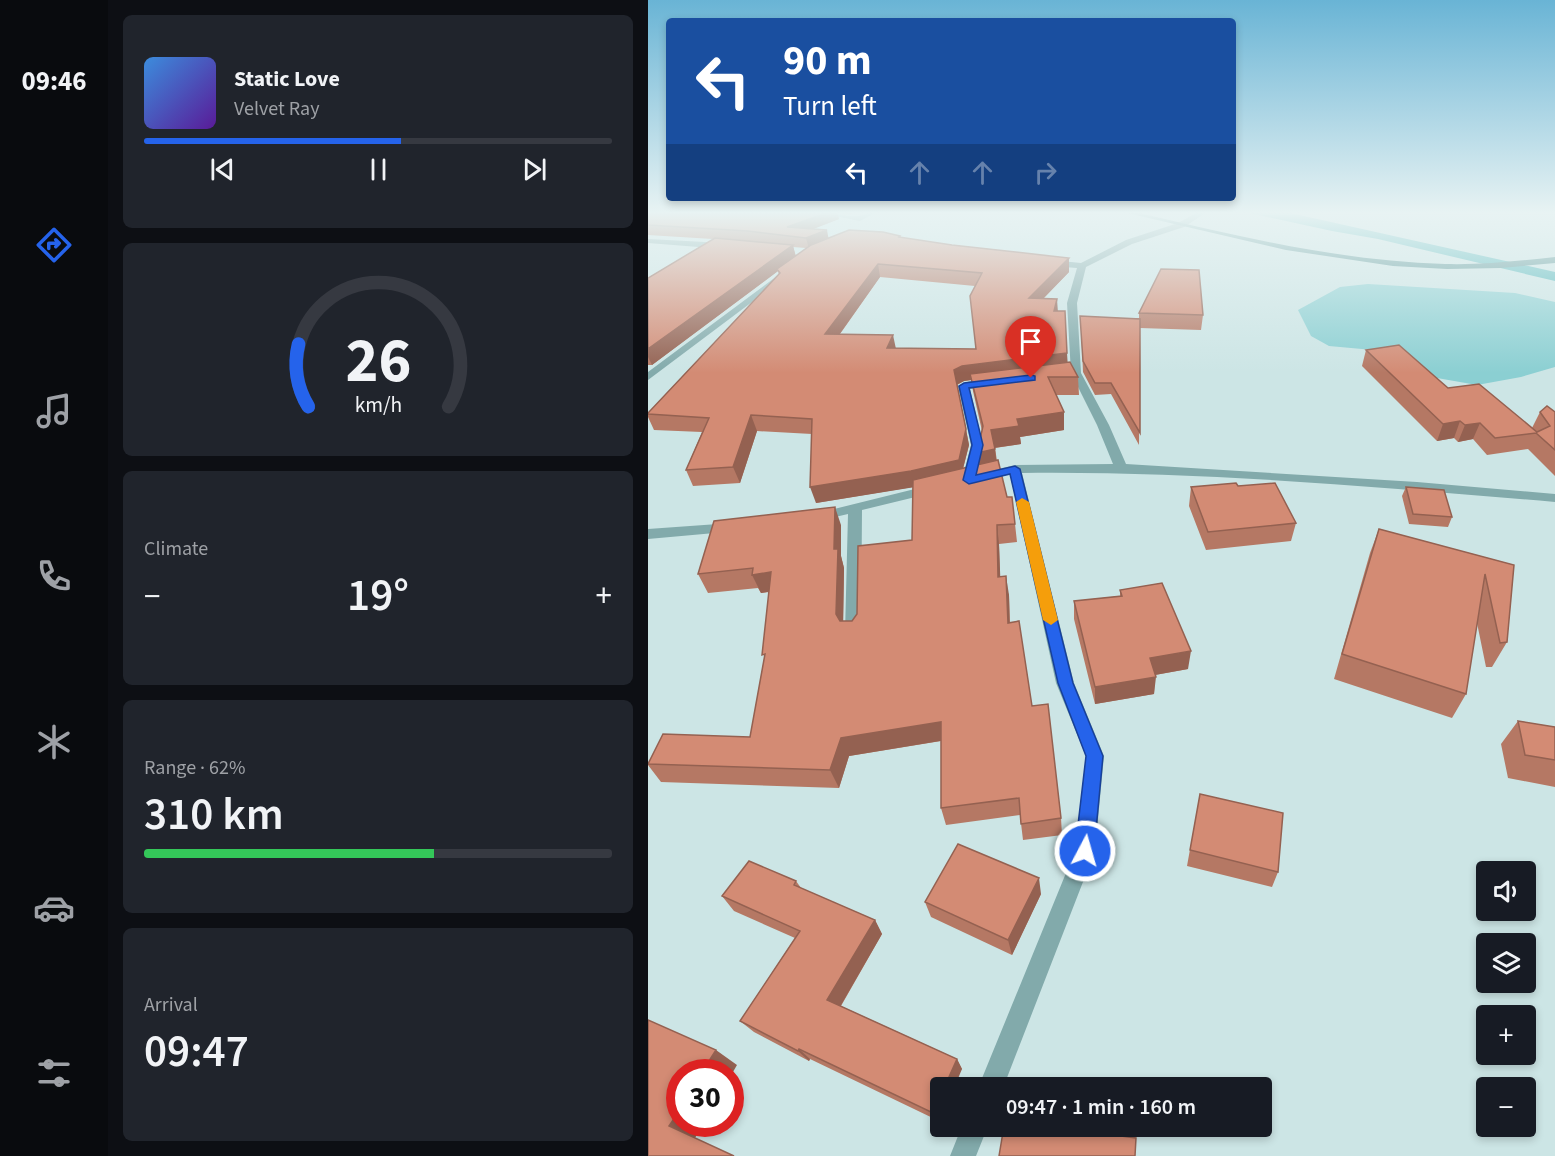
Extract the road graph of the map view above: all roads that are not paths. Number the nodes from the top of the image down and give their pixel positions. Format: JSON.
{"nodes":[{"id":1,"x":1082,"y":266,"type":"edge"},
{"id":2,"x":1424,"y":266,"type":"edge"},
{"id":3,"x":1514,"y":266,"type":"edge"},
{"id":4,"x":789,"y":271,"type":"edge"},
{"id":5,"x":648,"y":377,"type":"edge"},
{"id":6,"x":998,"y":382,"type":"edge"},
{"id":7,"x":1121,"y":468,"type":"junction"},
{"id":8,"x":1015,"y":469,"type":"junction"},
{"id":9,"x":958,"y":483,"type":"junction"},
{"id":10,"x":1549,"y":498,"type":"edge"},
{"id":11,"x":855,"y":508,"type":"junction"},
{"id":12,"x":1555,"y":508,"type":"edge"},
{"id":13,"x":803,"y":521,"type":"edge"},
{"id":14,"x":748,"y":527,"type":"edge"},
{"id":15,"x":648,"y":534,"type":"edge"},
{"id":16,"x":853,"y":633,"type":"edge"},
{"id":17,"x":994,"y":1077,"type":"edge"},
{"id":18,"x":971,"y":1137,"type":"edge"},
{"id":19,"x":963,"y":1156,"type":"edge"}],
"edges":[{"from":1,"to":7,"type":"street"},
{"from":2,"to":3,"type":"street"},
{"from":4,"to":5,"type":"street"},
{"from":6,"to":9,"type":"street"},
{"from":7,"to":8,"type":"street"},
{"from":7,"to":10,"type":"street"},
{"from":8,"to":9,"type":"street"},
{"from":8,"to":17,"type":"street"},
{"from":9,"to":11,"type":"street"},
{"from":10,"to":12,"type":"street"},
{"from":11,"to":13,"type":"street"},
{"from":11,"to":16,"type":"street"},
{"from":14,"to":15,"type":"street"},
{"from":18,"to":19,"type":"street"}]}
